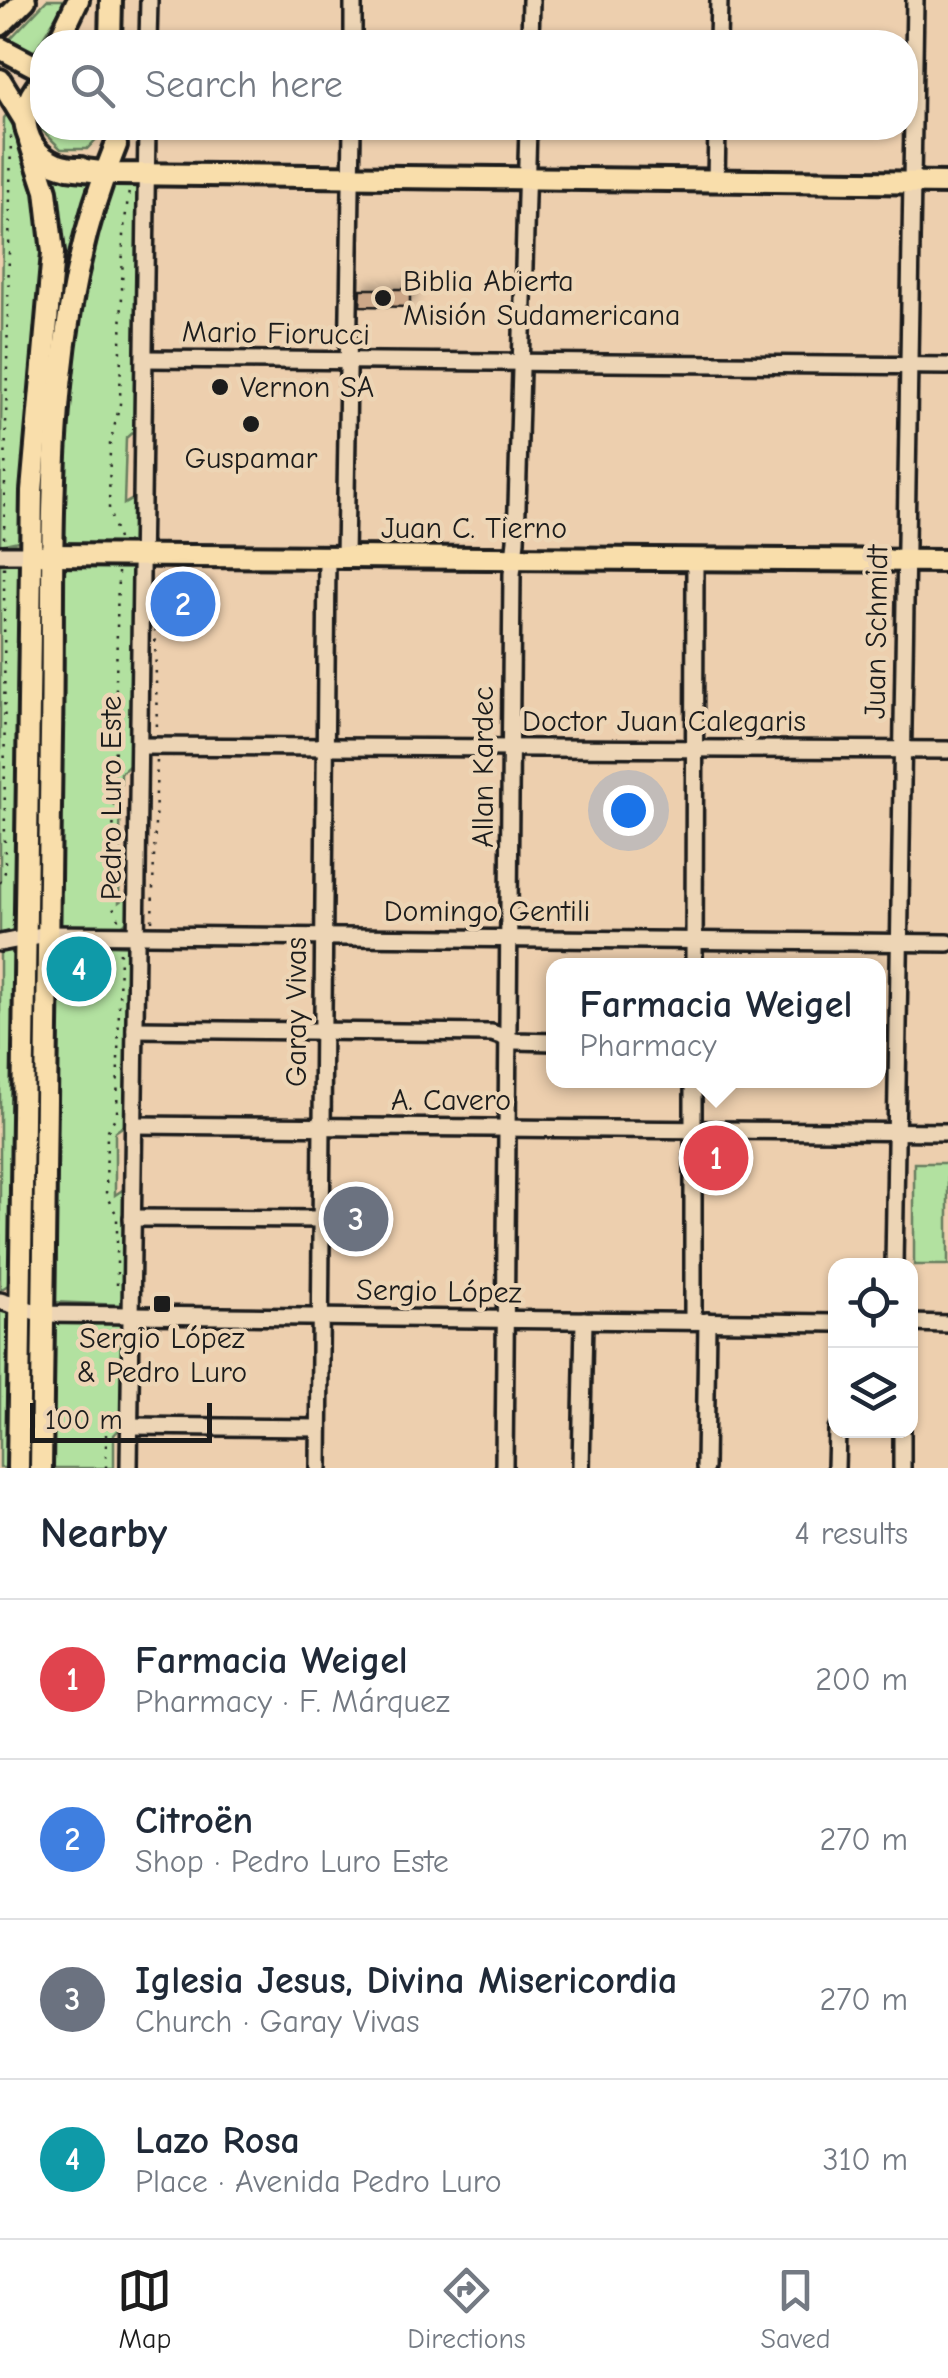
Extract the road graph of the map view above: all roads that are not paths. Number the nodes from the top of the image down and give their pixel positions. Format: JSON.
{"nodes":[{"id":1,"x":25,"y":0,"type":"edge"},
{"id":2,"x":78,"y":0,"type":"edge"},
{"id":3,"x":111,"y":0,"type":"edge"},
{"id":4,"x":149,"y":0,"type":"edge"},
{"id":5,"x":354,"y":0,"type":"edge"},
{"id":6,"x":532,"y":0,"type":"edge"},
{"id":7,"x":719,"y":0,"type":"edge"},
{"id":8,"x":916,"y":0,"type":"edge"},
{"id":9,"x":0,"y":25,"type":"edge"},
{"id":10,"x":64,"y":30,"type":"edge"},
{"id":11,"x":110,"y":30,"type":"edge"},
{"id":12,"x":148,"y":30,"type":"edge"},
{"id":13,"x":353,"y":30,"type":"edge"},
{"id":14,"x":531,"y":30,"type":"edge"},
{"id":15,"x":718,"y":30,"type":"edge"},
{"id":16,"x":915,"y":30,"type":"edge"},
{"id":17,"x":0,"y":48,"type":"edge"},
{"id":18,"x":30,"y":64,"type":"edge"},
{"id":19,"x":0,"y":80,"type":"edge"},
{"id":20,"x":30,"y":100,"type":"edge"},
{"id":21,"x":18,"y":121,"type":"junction"},
{"id":22,"x":116,"y":140,"type":"edge"},
{"id":23,"x":117,"y":140,"type":"edge"},
{"id":24,"x":145,"y":140,"type":"edge"},
{"id":25,"x":352,"y":140,"type":"edge"},
{"id":26,"x":528,"y":140,"type":"edge"},
{"id":27,"x":717,"y":140,"type":"edge"},
{"id":28,"x":912,"y":140,"type":"edge"},
{"id":29,"x":30,"y":142,"type":"junction"},
{"id":30,"x":68,"y":168,"type":"junction"},
{"id":31,"x":104,"y":173,"type":"junction"},
{"id":32,"x":351,"y":176,"type":"junction"},
{"id":33,"x":138,"y":178,"type":"junction"},
{"id":34,"x":526,"y":178,"type":"junction"},
{"id":35,"x":716,"y":180,"type":"junction"},
{"id":36,"x":911,"y":183,"type":"junction"},
{"id":37,"x":948,"y":183,"type":"edge"},
{"id":38,"x":144,"y":359,"type":"junction"},
{"id":39,"x":348,"y":361,"type":"junction"},
{"id":40,"x":521,"y":362,"type":"junction"},
{"id":41,"x":908,"y":366,"type":"junction"},
{"id":42,"x":948,"y":366,"type":"edge"},
{"id":43,"x":3,"y":554,"type":"edge"},
{"id":44,"x":31,"y":554,"type":"junction"},
{"id":45,"x":54,"y":555,"type":"junction"},
{"id":46,"x":141,"y":555,"type":"junction"},
{"id":47,"x":336,"y":557,"type":"junction"},
{"id":48,"x":514,"y":558,"type":"junction"},
{"id":49,"x":695,"y":559,"type":"junction"},
{"id":50,"x":905,"y":561,"type":"junction"},
{"id":51,"x":948,"y":561,"type":"edge"},
{"id":52,"x":139,"y":746,"type":"junction"},
{"id":53,"x":325,"y":746,"type":"junction"},
{"id":54,"x":510,"y":748,"type":"junction"},
{"id":55,"x":694,"y":748,"type":"junction"},
{"id":56,"x":902,"y":750,"type":"junction"},
{"id":57,"x":948,"y":750,"type":"edge"},
{"id":58,"x":48,"y":934,"type":"junction"},
{"id":59,"x":138,"y":935,"type":"junction"},
{"id":60,"x":25,"y":937,"type":"junction"},
{"id":61,"x":324,"y":937,"type":"junction"},
{"id":62,"x":508,"y":939,"type":"junction"},
{"id":63,"x":694,"y":940,"type":"junction"},
{"id":64,"x":899,"y":942,"type":"junction"},
{"id":65,"x":948,"y":942,"type":"edge"},
{"id":66,"x":0,"y":943,"type":"edge"},
{"id":67,"x":694,"y":958,"type":"edge"},
{"id":68,"x":135,"y":1029,"type":"junction"},
{"id":69,"x":323,"y":1032,"type":"junction"},
{"id":70,"x":508,"y":1037,"type":"junction"},
{"id":71,"x":546,"y":1041,"type":"edge"},
{"id":72,"x":886,"y":1047,"type":"edge"},
{"id":73,"x":897,"y":1047,"type":"junction"},
{"id":74,"x":693,"y":1088,"type":"edge"},
{"id":75,"x":134,"y":1125,"type":"junction"},
{"id":76,"x":322,"y":1127,"type":"junction"},
{"id":77,"x":507,"y":1128,"type":"junction"},
{"id":78,"x":693,"y":1130,"type":"junction"},
{"id":79,"x":896,"y":1132,"type":"junction"},
{"id":80,"x":948,"y":1132,"type":"edge"},
{"id":81,"x":132,"y":1218,"type":"junction"},
{"id":82,"x":321,"y":1219,"type":"junction"},
{"id":83,"x":894,"y":1258,"type":"edge"},
{"id":84,"x":0,"y":1301,"type":"edge"},
{"id":85,"x":21,"y":1308,"type":"junction"},
{"id":86,"x":43,"y":1314,"type":"junction"},
{"id":87,"x":131,"y":1315,"type":"junction"},
{"id":88,"x":320,"y":1317,"type":"junction"},
{"id":89,"x":506,"y":1319,"type":"junction"},
{"id":90,"x":584,"y":1320,"type":"junction"},
{"id":91,"x":700,"y":1321,"type":"junction"},
{"id":92,"x":828,"y":1323,"type":"edge"},
{"id":93,"x":918,"y":1324,"type":"edge"},
{"id":94,"x":948,"y":1324,"type":"edge"},
{"id":95,"x":123,"y":1422,"type":"junction"},
{"id":96,"x":319,"y":1428,"type":"junction"},
{"id":97,"x":836,"y":1438,"type":"edge"},
{"id":98,"x":902,"y":1438,"type":"edge"},
{"id":99,"x":18,"y":1468,"type":"edge"},
{"id":100,"x":41,"y":1468,"type":"edge"},
{"id":101,"x":129,"y":1468,"type":"edge"},
{"id":102,"x":319,"y":1468,"type":"edge"},
{"id":103,"x":504,"y":1468,"type":"edge"},
{"id":104,"x":581,"y":1468,"type":"edge"},
{"id":105,"x":705,"y":1468,"type":"edge"},
{"id":106,"x":836,"y":1468,"type":"edge"},
{"id":107,"x":902,"y":1468,"type":"edge"}],
"edges":[{"from":1,"to":9,"type":"main road"},
{"from":2,"to":10,"type":"main road"},
{"from":3,"to":11,"type":"main road"},
{"from":4,"to":12,"type":"street"},
{"from":5,"to":13,"type":"street"},
{"from":6,"to":14,"type":"street"},
{"from":7,"to":15,"type":"street"},
{"from":8,"to":16,"type":"street","name":"Juan Schmidt"},
{"from":17,"to":18,"type":"main road"},
{"from":19,"to":21,"type":"main road"},
{"from":20,"to":21,"type":"main road"},
{"from":21,"to":29,"type":"main road"},
{"from":22,"to":30,"type":"main road"},
{"from":23,"to":31,"type":"main road"},
{"from":24,"to":33,"type":"street","name":"Pedro Luro Este"},
{"from":25,"to":32,"type":"street","name":"Garay Vivas"},
{"from":26,"to":34,"type":"street","name":"Allan Kardec"},
{"from":27,"to":35,"type":"street"},
{"from":28,"to":36,"type":"street","name":"Juan Schmidt"},
{"from":29,"to":30,"type":"main road"},
{"from":29,"to":44,"type":"main road"},
{"from":30,"to":31,"type":"main road"},
{"from":31,"to":33,"type":"main road"},
{"from":31,"to":45,"type":"main road"},
{"from":32,"to":33,"type":"main road"},
{"from":32,"to":34,"type":"main road"},
{"from":32,"to":39,"type":"street","name":"Garay Vivas"},
{"from":33,"to":38,"type":"street","name":"Pedro Luro Este"},
{"from":34,"to":35,"type":"main road"},
{"from":34,"to":40,"type":"street","name":"Allan Kardec"},
{"from":35,"to":36,"type":"main road"},
{"from":36,"to":37,"type":"main road"},
{"from":36,"to":41,"type":"street","name":"Juan Schmidt"},
{"from":38,"to":39,"type":"street","name":"Mario Fiorucci"},
{"from":38,"to":46,"type":"street","name":"Pedro Luro Este"},
{"from":39,"to":40,"type":"street","name":"Mario Fiorucci"},
{"from":39,"to":47,"type":"street","name":"Garay Vivas"},
{"from":40,"to":41,"type":"street","name":"Mario Fiorucci"},
{"from":40,"to":48,"type":"street","name":"Allan Kardec"},
{"from":41,"to":42,"type":"street","name":"Mario Fiorucci"},
{"from":41,"to":50,"type":"street","name":"Juan Schmidt"},
{"from":43,"to":44,"type":"street","name":"Juan C. Tierno"},
{"from":44,"to":45,"type":"main road","name":"Juan C. Tierno"},
{"from":44,"to":60,"type":"main road"},
{"from":45,"to":46,"type":"main road","name":"Juan C. Tierno"},
{"from":45,"to":58,"type":"main road"},
{"from":46,"to":47,"type":"main road","name":"Juan C. Tierno"},
{"from":46,"to":52,"type":"street","name":"Pedro Luro Este"},
{"from":47,"to":48,"type":"main road","name":"Juan C. Tierno"},
{"from":47,"to":53,"type":"street","name":"Garay Vivas"},
{"from":48,"to":49,"type":"main road","name":"Juan C. Tierno"},
{"from":48,"to":54,"type":"street","name":"Allan Kardec"},
{"from":49,"to":50,"type":"main road","name":"Juan C. Tierno"},
{"from":49,"to":55,"type":"street"},
{"from":50,"to":51,"type":"main road","name":"Juan C. Tierno"},
{"from":50,"to":56,"type":"street","name":"Juan Schmidt"},
{"from":52,"to":53,"type":"street","name":"Doctor Juan Calegaris"},
{"from":52,"to":59,"type":"street","name":"Pedro Luro Este"},
{"from":53,"to":54,"type":"street","name":"Doctor Juan Calegaris"},
{"from":53,"to":61,"type":"street","name":"Garay Vivas"},
{"from":54,"to":55,"type":"street","name":"Doctor Juan Calegaris"},
{"from":54,"to":62,"type":"street","name":"Allan Kardec"},
{"from":55,"to":56,"type":"street","name":"Doctor Juan Calegaris"},
{"from":55,"to":63,"type":"street"},
{"from":56,"to":57,"type":"street","name":"Doctor Juan Calegaris"},
{"from":56,"to":64,"type":"street","name":"Juan Schmidt"},
{"from":58,"to":59,"type":"street","name":"Domingo Gentili"},
{"from":58,"to":60,"type":"street","name":"Domingo Gentili"},
{"from":58,"to":86,"type":"main road"},
{"from":59,"to":61,"type":"street","name":"Domingo Gentili"},
{"from":59,"to":68,"type":"street","name":"Pedro Luro Este"},
{"from":60,"to":66,"type":"street","name":"Domingo Gentili"},
{"from":60,"to":85,"type":"main road"},
{"from":61,"to":62,"type":"street","name":"Domingo Gentili"},
{"from":61,"to":69,"type":"street","name":"Garay Vivas"},
{"from":62,"to":63,"type":"street","name":"Domingo Gentili"},
{"from":62,"to":70,"type":"street","name":"Allan Kardec"},
{"from":63,"to":64,"type":"street","name":"Domingo Gentili"},
{"from":63,"to":67,"type":"street"},
{"from":64,"to":65,"type":"street","name":"Domingo Gentili"},
{"from":64,"to":73,"type":"street","name":"Juan Schmidt"},
{"from":68,"to":69,"type":"street"},
{"from":68,"to":75,"type":"street","name":"Pedro Luro Este"},
{"from":69,"to":70,"type":"street"},
{"from":69,"to":76,"type":"street","name":"Garay Vivas"},
{"from":70,"to":71,"type":"street"},
{"from":70,"to":77,"type":"street","name":"Allan Kardec"},
{"from":72,"to":73,"type":"street"},
{"from":73,"to":79,"type":"street","name":"Juan Schmidt"},
{"from":74,"to":78,"type":"street"},
{"from":75,"to":76,"type":"street","name":"A. Cavero"},
{"from":75,"to":81,"type":"street","name":"Pedro Luro Este"},
{"from":76,"to":77,"type":"street","name":"A. Cavero"},
{"from":76,"to":82,"type":"street","name":"Garay Vivas"},
{"from":77,"to":78,"type":"street","name":"A. Cavero"},
{"from":77,"to":89,"type":"street","name":"Allan Kardec"},
{"from":78,"to":79,"type":"street","name":"A. Cavero"},
{"from":78,"to":91,"type":"street"},
{"from":79,"to":80,"type":"street","name":"A. Cavero"},
{"from":79,"to":83,"type":"street","name":"Juan Schmidt"},
{"from":81,"to":82,"type":"street"},
{"from":81,"to":87,"type":"street","name":"Pedro Luro Este"},
{"from":82,"to":88,"type":"street","name":"Garay Vivas"},
{"from":84,"to":85,"type":"street","name":"Sergio López"},
{"from":85,"to":86,"type":"street","name":"Sergio López"},
{"from":85,"to":99,"type":"main road"},
{"from":86,"to":87,"type":"street","name":"Sergio López"},
{"from":86,"to":100,"type":"main road"},
{"from":87,"to":88,"type":"street","name":"Sergio López"},
{"from":87,"to":95,"type":"street","name":"Pedro Luro Este"},
{"from":88,"to":89,"type":"street","name":"Sergio López"},
{"from":88,"to":96,"type":"street","name":"Garay Vivas"},
{"from":89,"to":90,"type":"street","name":"Sergio López"},
{"from":89,"to":103,"type":"street","name":"Allan Kardec"},
{"from":90,"to":91,"type":"street","name":"Sergio López"},
{"from":90,"to":104,"type":"street"},
{"from":91,"to":92,"type":"street","name":"Sergio López"},
{"from":91,"to":105,"type":"street"},
{"from":93,"to":94,"type":"street"},
{"from":95,"to":96,"type":"street"},
{"from":95,"to":101,"type":"street","name":"Pedro Luro Este"},
{"from":96,"to":102,"type":"street","name":"Garay Vivas"},
{"from":97,"to":106,"type":"street"},
{"from":98,"to":107,"type":"street"}]}
